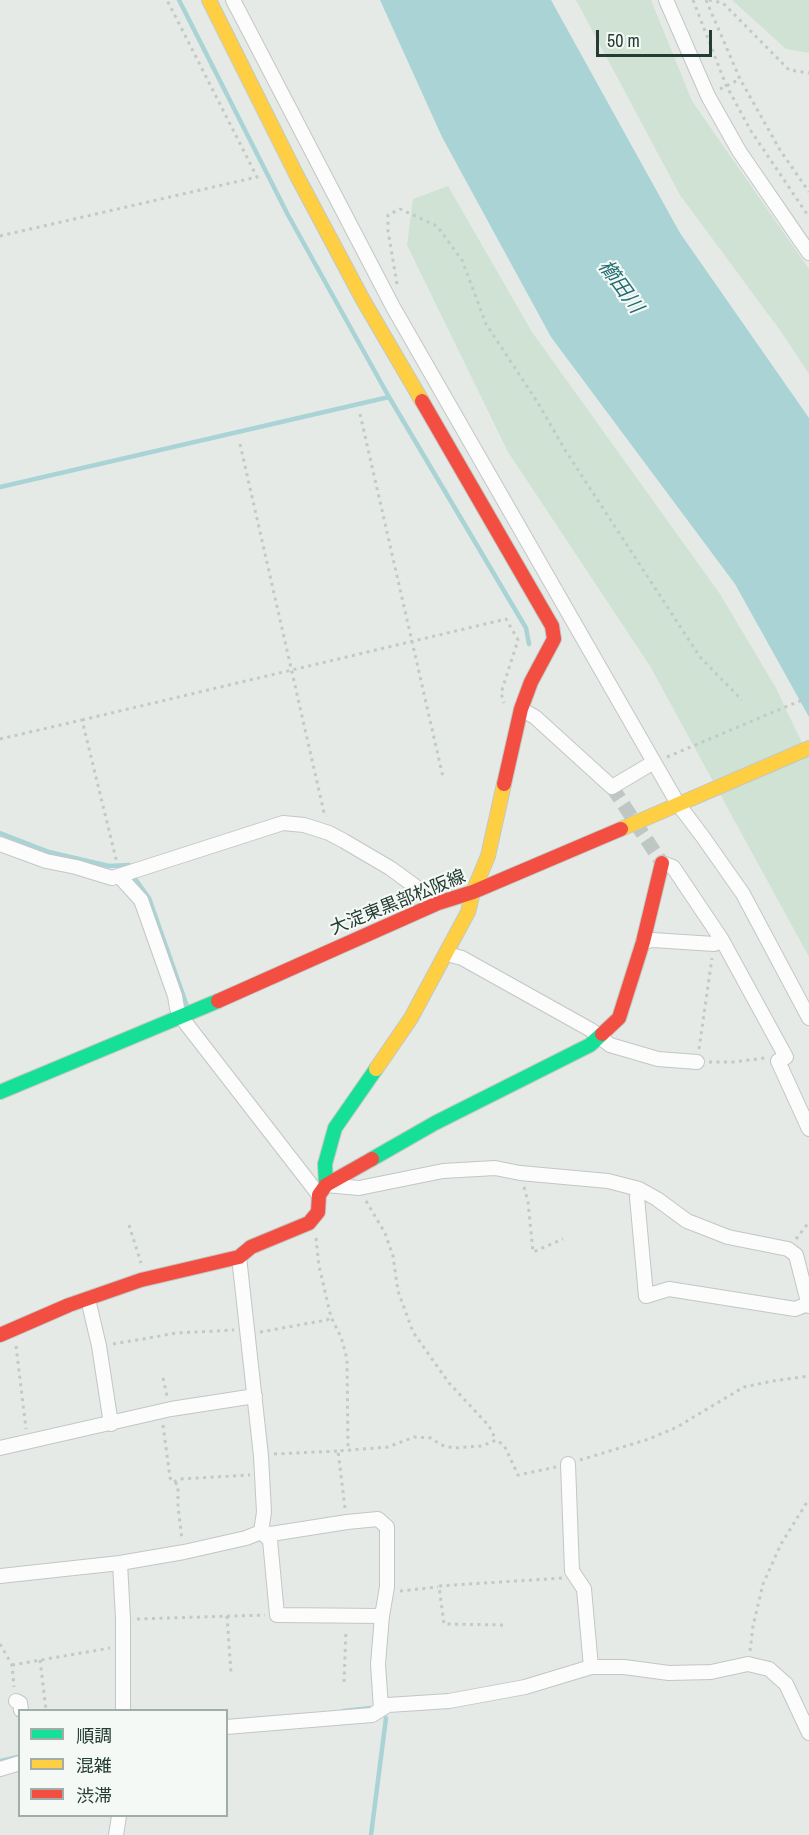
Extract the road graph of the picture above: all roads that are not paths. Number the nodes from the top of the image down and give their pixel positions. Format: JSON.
{"nodes":[{"id":1,"x":209,"y":0,"type":"edge"},
{"id":2,"x":233,"y":0,"type":"edge"},
{"id":3,"x":666,"y":0,"type":"edge"},
{"id":4,"x":809,"y":253,"type":"edge"},
{"id":5,"x":521,"y":709,"type":"junction"},
{"id":6,"x":809,"y":748,"type":"edge"},
{"id":7,"x":659,"y":761,"type":"junction"},
{"id":8,"x":682,"y":802,"type":"junction"},
{"id":9,"x":0,"y":844,"type":"edge"},
{"id":10,"x":120,"y":877,"type":"junction"},
{"id":11,"x":472,"y":892,"type":"junction"},
{"id":12,"x":438,"y":903,"type":"junction"},
{"id":13,"x":643,"y":942,"type":"junction"},
{"id":14,"x":718,"y":942,"type":"junction"},
{"id":15,"x":447,"y":954,"type":"junction"},
{"id":16,"x":186,"y":1014,"type":"junction"},
{"id":17,"x":809,"y":1018,"type":"edge"},
{"id":18,"x":600,"y":1036,"type":"junction"},
{"id":19,"x":697,"y":1062,"type":"road end"},
{"id":20,"x":0,"y":1092,"type":"edge"},
{"id":21,"x":809,"y":1129,"type":"edge"},
{"id":22,"x":639,"y":1189,"type":"junction"},
{"id":23,"x":323,"y":1190,"type":"junction"},
{"id":24,"x":239,"y":1257,"type":"junction"},
{"id":25,"x":88,"y":1299,"type":"junction"},
{"id":26,"x":809,"y":1305,"type":"edge"},
{"id":27,"x":7,"y":1332,"type":"edge"},
{"id":28,"x":255,"y":1396,"type":"junction"},
{"id":29,"x":111,"y":1424,"type":"junction"},
{"id":30,"x":0,"y":1448,"type":"edge"},
{"id":31,"x":568,"y":1464,"type":"road end"},
{"id":32,"x":261,"y":1532,"type":"junction"},
{"id":33,"x":120,"y":1563,"type":"junction"},
{"id":34,"x":0,"y":1574,"type":"edge"},
{"id":35,"x":382,"y":1616,"type":"junction"},
{"id":36,"x":591,"y":1667,"type":"junction"},
{"id":37,"x":123,"y":1709,"type":"edge"},
{"id":38,"x":381,"y":1709,"type":"junction"},
{"id":39,"x":228,"y":1727,"type":"edge"},
{"id":40,"x":809,"y":1733,"type":"edge"},
{"id":41,"x":18,"y":1764,"type":"edge"},
{"id":42,"x":0,"y":1769,"type":"edge"},
{"id":43,"x":118,"y":1817,"type":"edge"},
{"id":44,"x":116,"y":1835,"type":"edge"}],
"edges":[{"from":1,"to":5,"type":"street"},
{"from":2,"to":7,"type":"street"},
{"from":3,"to":4,"type":"street"},
{"from":5,"to":7,"type":"street"},
{"from":5,"to":11,"type":"street"},
{"from":6,"to":8,"type":"street","name":"大淀東黒部松阪線"},
{"from":7,"to":8,"type":"street"},
{"from":8,"to":11,"type":"street","name":"大淀東黒部松阪線"},
{"from":8,"to":17,"type":"street"},
{"from":9,"to":10,"type":"street"},
{"from":10,"to":12,"type":"street"},
{"from":10,"to":16,"type":"street"},
{"from":11,"to":12,"type":"street","name":"大淀東黒部松阪線"},
{"from":11,"to":15,"type":"street"},
{"from":12,"to":16,"type":"street","name":"大淀東黒部松阪線"},
{"from":13,"to":14,"type":"street"},
{"from":13,"to":14,"type":"street"},
{"from":13,"to":18,"type":"street"},
{"from":14,"to":21,"type":"street"},
{"from":15,"to":18,"type":"street"},
{"from":15,"to":23,"type":"street"},
{"from":16,"to":20,"type":"street","name":"大淀東黒部松阪線"},
{"from":16,"to":23,"type":"street"},
{"from":18,"to":19,"type":"street"},
{"from":18,"to":23,"type":"street"},
{"from":22,"to":23,"type":"street"},
{"from":22,"to":26,"type":"street"},
{"from":22,"to":26,"type":"street"},
{"from":23,"to":24,"type":"street"},
{"from":24,"to":25,"type":"street"},
{"from":24,"to":28,"type":"street"},
{"from":25,"to":27,"type":"street"},
{"from":25,"to":29,"type":"street"},
{"from":28,"to":29,"type":"street"},
{"from":28,"to":32,"type":"street"},
{"from":29,"to":30,"type":"street"},
{"from":31,"to":36,"type":"street"},
{"from":32,"to":33,"type":"street"},
{"from":32,"to":35,"type":"street"},
{"from":32,"to":35,"type":"street"},
{"from":33,"to":34,"type":"street"},
{"from":33,"to":37,"type":"street"},
{"from":35,"to":38,"type":"street"},
{"from":36,"to":38,"type":"street"},
{"from":36,"to":40,"type":"street"},
{"from":38,"to":39,"type":"street"},
{"from":41,"to":42,"type":"street"},
{"from":43,"to":44,"type":"street"}]}
